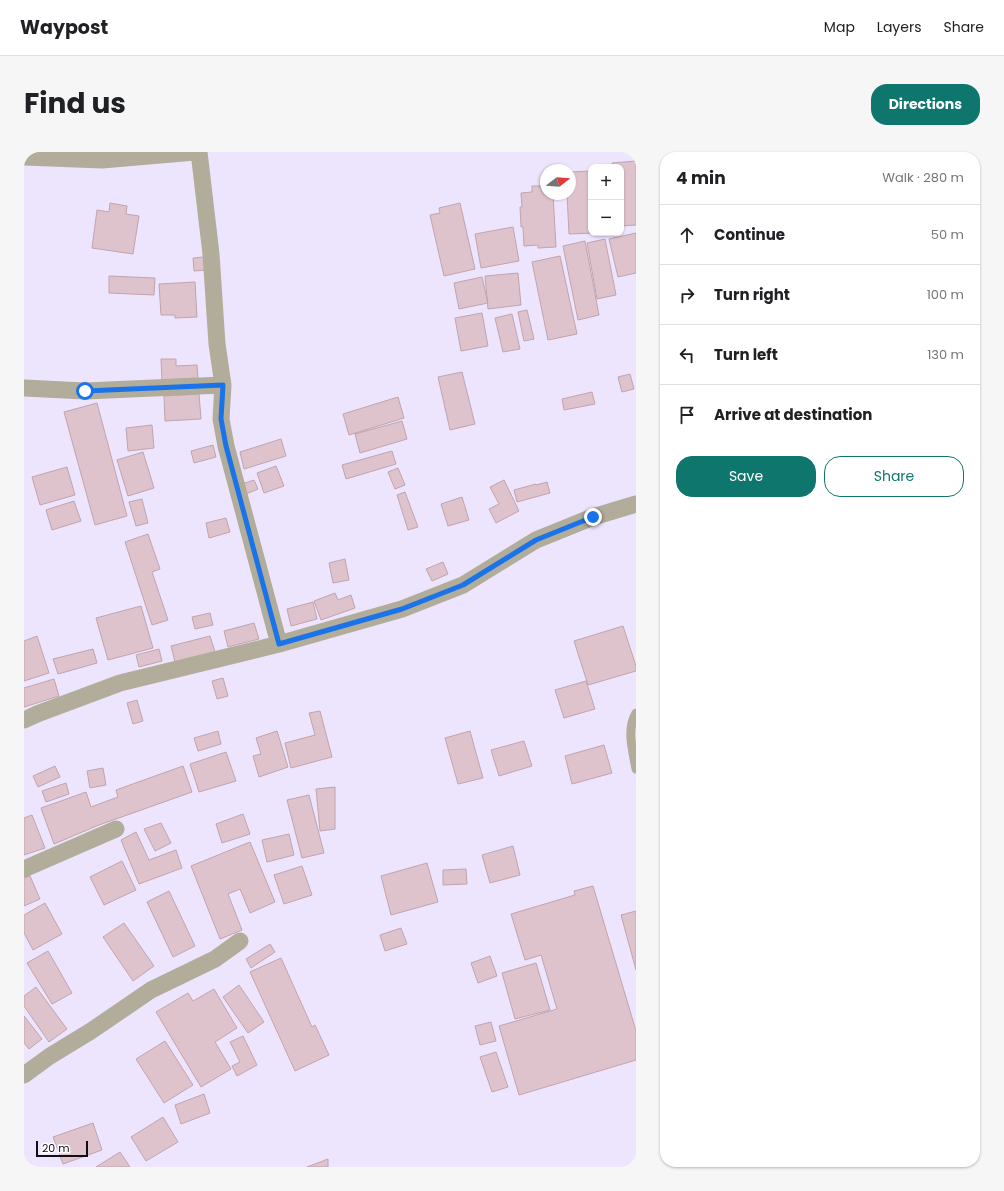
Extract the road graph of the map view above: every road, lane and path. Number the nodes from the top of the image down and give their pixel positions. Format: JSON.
{"nodes":[{"id":1,"x":195,"y":152,"type":"edge"},
{"id":2,"x":199,"y":152,"type":"edge"},
{"id":3,"x":24,"y":157,"type":"edge"},
{"id":4,"x":223,"y":385,"type":"junction"},
{"id":5,"x":24,"y":388,"type":"edge"},
{"id":6,"x":636,"y":504,"type":"edge"},
{"id":7,"x":279,"y":644,"type":"junction"},
{"id":8,"x":636,"y":713,"type":"edge"},
{"id":9,"x":24,"y":720,"type":"edge"},
{"id":10,"x":636,"y":769,"type":"edge"},
{"id":11,"x":116,"y":829,"type":"dead end"},
{"id":12,"x":24,"y":869,"type":"edge"},
{"id":13,"x":240,"y":941,"type":"dead end"},
{"id":14,"x":24,"y":1075,"type":"edge"}],
"edges":[{"from":1,"to":3,"type":"street"},
{"from":2,"to":4,"type":"street"},
{"from":4,"to":5,"type":"street"},
{"from":4,"to":7,"type":"street"},
{"from":6,"to":7,"type":"street"},
{"from":7,"to":9,"type":"street"},
{"from":8,"to":10,"type":"lane"},
{"from":11,"to":12,"type":"street"},
{"from":13,"to":14,"type":"street"}]}
